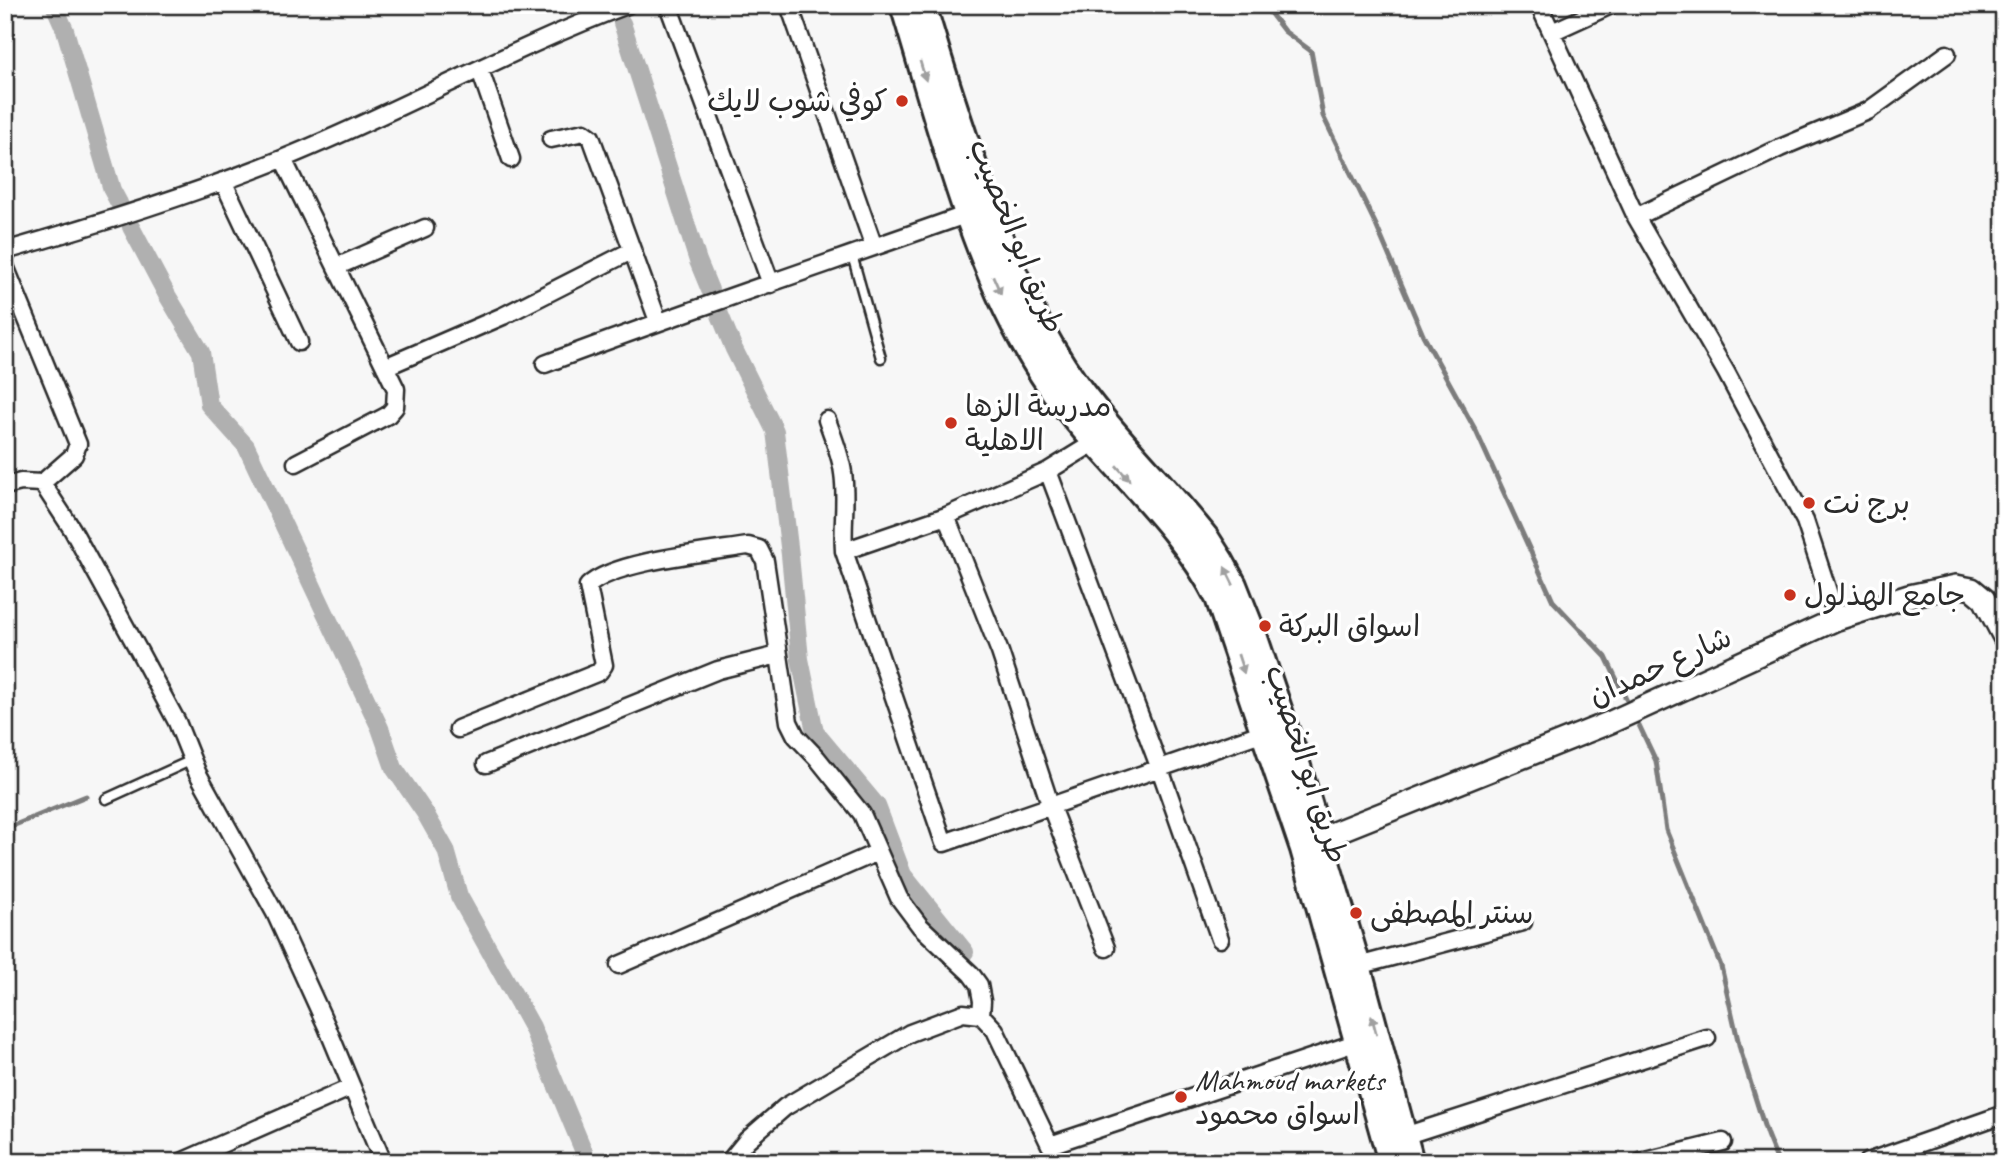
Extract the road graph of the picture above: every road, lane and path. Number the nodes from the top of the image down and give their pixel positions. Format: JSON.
{"nodes":[{"id":1,"x":627,"y":5,"type":"edge"},
{"id":2,"x":668,"y":5,"type":"edge"},
{"id":3,"x":789,"y":5,"type":"edge"},
{"id":4,"x":903,"y":5,"type":"edge"},
{"id":5,"x":923,"y":5,"type":"edge"},
{"id":6,"x":1539,"y":5,"type":"edge"},
{"id":7,"x":1611,"y":5,"type":"edge"},
{"id":8,"x":1552,"y":32,"type":"junction"},
{"id":9,"x":1947,"y":54,"type":"dead end"},
{"id":10,"x":480,"y":70,"type":"junction"},
{"id":11,"x":951,"y":128,"type":"junction"},
{"id":12,"x":551,"y":139,"type":"dead end"},
{"id":13,"x":283,"y":159,"type":"junction"},
{"id":14,"x":511,"y":159,"type":"dead end"},
{"id":15,"x":223,"y":180,"type":"junction"},
{"id":16,"x":968,"y":214,"type":"junction"},
{"id":17,"x":1636,"y":216,"type":"junction"},
{"id":18,"x":425,"y":228,"type":"dead end"},
{"id":19,"x":874,"y":247,"type":"junction"},
{"id":20,"x":5,"y":251,"type":"edge"},
{"id":21,"x":631,"y":251,"type":"junction"},
{"id":22,"x":852,"y":255,"type":"junction"},
{"id":23,"x":5,"y":266,"type":"edge"},
{"id":24,"x":336,"y":267,"type":"junction"},
{"id":25,"x":771,"y":284,"type":"junction"},
{"id":26,"x":658,"y":321,"type":"junction"},
{"id":27,"x":299,"y":342,"type":"dead end"},
{"id":28,"x":881,"y":358,"type":"dead end"},
{"id":29,"x":545,"y":363,"type":"dead end"},
{"id":30,"x":385,"y":367,"type":"junction"},
{"id":31,"x":827,"y":420,"type":"dead end"},
{"id":32,"x":1095,"y":442,"type":"junction"},
{"id":33,"x":296,"y":463,"type":"dead end"},
{"id":34,"x":1048,"y":471,"type":"junction"},
{"id":35,"x":41,"y":483,"type":"junction"},
{"id":36,"x":5,"y":486,"type":"edge"},
{"id":37,"x":946,"y":516,"type":"junction"},
{"id":38,"x":844,"y":551,"type":"junction"},
{"id":39,"x":1837,"y":619,"type":"junction"},
{"id":40,"x":2004,"y":636,"type":"edge"},
{"id":41,"x":778,"y":655,"type":"junction"},
{"id":42,"x":458,"y":729,"type":"dead end"},
{"id":43,"x":1264,"y":732,"type":"junction"},
{"id":44,"x":192,"y":760,"type":"junction"},
{"id":45,"x":486,"y":764,"type":"dead end"},
{"id":46,"x":1160,"y":769,"type":"junction"},
{"id":47,"x":106,"y":799,"type":"dead end"},
{"id":48,"x":1051,"y":807,"type":"junction"},
{"id":49,"x":1321,"y":838,"type":"junction"},
{"id":50,"x":878,"y":852,"type":"junction"},
{"id":51,"x":1523,"y":922,"type":"dead end"},
{"id":52,"x":1220,"y":939,"type":"dead end"},
{"id":53,"x":1106,"y":948,"type":"dead end"},
{"id":54,"x":619,"y":965,"type":"dead end"},
{"id":55,"x":1358,"y":966,"type":"junction"},
{"id":56,"x":981,"y":1015,"type":"junction"},
{"id":57,"x":1707,"y":1038,"type":"dead end"},
{"id":58,"x":1358,"y":1042,"type":"junction"},
{"id":59,"x":352,"y":1087,"type":"junction"},
{"id":60,"x":2004,"y":1114,"type":"edge"},
{"id":61,"x":1404,"y":1136,"type":"junction"},
{"id":62,"x":1723,"y":1142,"type":"dead end"},
{"id":63,"x":1050,"y":1145,"type":"junction"},
{"id":64,"x":181,"y":1162,"type":"edge"},
{"id":65,"x":383,"y":1162,"type":"edge"},
{"id":66,"x":729,"y":1162,"type":"edge"},
{"id":67,"x":1055,"y":1162,"type":"edge"},
{"id":68,"x":1391,"y":1162,"type":"edge"},
{"id":69,"x":1411,"y":1162,"type":"edge"},
{"id":70,"x":1641,"y":1162,"type":"edge"},
{"id":71,"x":1867,"y":1162,"type":"edge"}],
"edges":[{"from":1,"to":10,"type":"street"},
{"from":2,"to":25,"type":"street"},
{"from":3,"to":19,"type":"street"},
{"from":4,"to":11,"type":"main road","name":"طريق ابو الخصيب","one_way":true},
{"from":5,"to":11,"type":"main road","name":"طريق ابو الخصيب"},
{"from":6,"to":8,"type":"street"},
{"from":7,"to":8,"type":"street"},
{"from":8,"to":17,"type":"street"},
{"from":9,"to":17,"type":"street"},
{"from":10,"to":13,"type":"street"},
{"from":10,"to":14,"type":"street"},
{"from":11,"to":16,"type":"main road","name":"طريق ابو الخصيب"},
{"from":49,"to":11,"type":"main road","name":"طريق ابو الخصيب","one_way":true},
{"from":12,"to":21,"type":"street"},
{"from":13,"to":15,"type":"street"},
{"from":13,"to":24,"type":"street"},
{"from":15,"to":20,"type":"street"},
{"from":15,"to":27,"type":"street"},
{"from":16,"to":19,"type":"street"},
{"from":16,"to":32,"type":"main road","name":"طريق ابو الخصيب","one_way":true},
{"from":17,"to":39,"type":"street"},
{"from":18,"to":24,"type":"street"},
{"from":19,"to":22,"type":"street"},
{"from":21,"to":26,"type":"street"},
{"from":21,"to":30,"type":"street"},
{"from":22,"to":25,"type":"street"},
{"from":22,"to":28,"type":"lane"},
{"from":23,"to":35,"type":"street"},
{"from":24,"to":30,"type":"street"},
{"from":25,"to":26,"type":"street"},
{"from":26,"to":29,"type":"street"},
{"from":30,"to":33,"type":"street"},
{"from":31,"to":38,"type":"street"},
{"from":32,"to":34,"type":"street"},
{"from":32,"to":43,"type":"main road","name":"طريق ابو الخصيب","one_way":true},
{"from":34,"to":37,"type":"street"},
{"from":34,"to":46,"type":"street"},
{"from":35,"to":36,"type":"street"},
{"from":35,"to":44,"type":"street"},
{"from":37,"to":38,"type":"street"},
{"from":37,"to":48,"type":"street"},
{"from":38,"to":48,"type":"street"},
{"from":39,"to":40,"type":"main road","name":"شارع حمدان"},
{"from":39,"to":49,"type":"main road","name":"شارع حمدان"},
{"from":41,"to":42,"type":"street"},
{"from":41,"to":45,"type":"street"},
{"from":41,"to":50,"type":"street"},
{"from":43,"to":46,"type":"street"},
{"from":43,"to":58,"type":"main road","name":"طريق ابو الخصيب"},
{"from":44,"to":47,"type":"lane"},
{"from":44,"to":59,"type":"street"},
{"from":46,"to":48,"type":"street"},
{"from":46,"to":52,"type":"street"},
{"from":48,"to":53,"type":"street"},
{"from":49,"to":55,"type":"main road","name":"طريق ابو الخصيب"},
{"from":50,"to":54,"type":"street"},
{"from":50,"to":56,"type":"street"},
{"from":51,"to":55,"type":"street"},
{"from":61,"to":55,"type":"main road","name":"طريق ابو الخصيب","one_way":true},
{"from":56,"to":63,"type":"street"},
{"from":56,"to":66,"type":"street"},
{"from":57,"to":61,"type":"street"},
{"from":58,"to":63,"type":"street"},
{"from":58,"to":68,"type":"main road","name":"طريق ابو الخصيب"},
{"from":59,"to":64,"type":"street"},
{"from":59,"to":65,"type":"street"},
{"from":60,"to":71,"type":"street"},
{"from":61,"to":69,"type":"main road","name":"طريق ابو الخصيب"},
{"from":62,"to":70,"type":"street"},
{"from":63,"to":67,"type":"street"}]}
